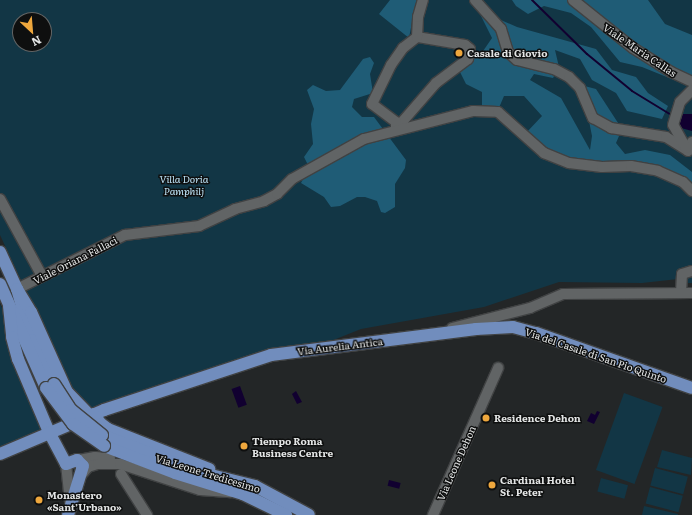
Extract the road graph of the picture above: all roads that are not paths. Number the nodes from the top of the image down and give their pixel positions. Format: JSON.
{"nodes":[{"id":1,"x":423,"y":0,"type":"edge"},
{"id":2,"x":474,"y":0,"type":"edge"},
{"id":3,"x":573,"y":0,"type":"edge"},
{"id":4,"x":417,"y":37,"type":"junction"},
{"id":5,"x":692,"y":82,"type":"edge"},
{"id":6,"x":692,"y":90,"type":"edge"},
{"id":7,"x":396,"y":129,"type":"junction"},
{"id":8,"x":691,"y":150,"type":"edge"},
{"id":9,"x":692,"y":191,"type":"edge"},
{"id":10,"x":0,"y":199,"type":"edge"},
{"id":11,"x":0,"y":252,"type":"edge"},
{"id":12,"x":692,"y":271,"type":"edge"},
{"id":13,"x":42,"y":276,"type":"junction"},
{"id":14,"x":17,"y":289,"type":"junction"},
{"id":15,"x":1,"y":291,"type":"edge"},
{"id":16,"x":681,"y":293,"type":"junction"},
{"id":17,"x":692,"y":293,"type":"edge"},
{"id":18,"x":9,"y":306,"type":"junction"},
{"id":19,"x":530,"y":308,"type":"junction"},
{"id":20,"x":513,"y":327,"type":"junction"},
{"id":21,"x":427,"y":335,"type":"junction"},
{"id":22,"x":498,"y":368,"type":"dead end"},
{"id":23,"x":50,"y":386,"type":"junction"},
{"id":24,"x":692,"y":388,"type":"edge"},
{"id":25,"x":91,"y":414,"type":"junction"},
{"id":26,"x":49,"y":432,"type":"junction"},
{"id":27,"x":103,"y":441,"type":"junction"},
{"id":28,"x":0,"y":454,"type":"edge"},
{"id":29,"x":79,"y":460,"type":"junction"},
{"id":30,"x":66,"y":464,"type":"junction"},
{"id":31,"x":120,"y":469,"type":"junction"},
{"id":32,"x":83,"y":473,"type":"junction"},
{"id":33,"x":222,"y":477,"type":"junction"},
{"id":34,"x":236,"y":492,"type":"junction"},
{"id":35,"x":69,"y":511,"type":"edge"},
{"id":36,"x":147,"y":515,"type":"edge"},
{"id":37,"x":286,"y":515,"type":"edge"},
{"id":38,"x":309,"y":515,"type":"edge"},
{"id":39,"x":433,"y":515,"type":"edge"}],
"edges":[{"from":1,"to":4,"type":"street"},
{"from":2,"to":8,"type":"street"},
{"from":3,"to":5,"type":"street","name":"Viale Maria Callas"},
{"from":4,"to":7,"type":"street"},
{"from":4,"to":7,"type":"street"},
{"from":6,"to":8,"type":"street"},
{"from":7,"to":9,"type":"street","name":"Viale Oriana Fallaci"},
{"from":7,"to":13,"type":"street","name":"Viale Oriana Fallaci"},
{"from":10,"to":13,"type":"street"},
{"from":11,"to":14,"type":"main road","name":"Via Leone Tredicesimo"},
{"from":12,"to":16,"type":"street"},
{"from":13,"to":14,"type":"street","name":"Viale Oriana Fallaci"},
{"from":14,"to":23,"type":"main road","name":"Via Leone Tredicesimo"},
{"from":14,"to":25,"type":"main road"},
{"from":15,"to":18,"type":"main road","name":"Via Leone Tredicesimo"},
{"from":16,"to":17,"type":"street","name":"Via Aurelia Antica"},
{"from":16,"to":19,"type":"street","name":"Via Aurelia Antica"},
{"from":18,"to":23,"type":"main road","name":"Via Leone Tredicesimo"},
{"from":18,"to":26,"type":"main road"},
{"from":19,"to":20,"type":"street"},
{"from":19,"to":21,"type":"street","name":"Via Aurelia Antica"},
{"from":20,"to":21,"type":"main road","name":"Via del Casale di San Pio Quinto"},
{"from":20,"to":24,"type":"main road","name":"Via del Casale di San Pio Quinto"},
{"from":21,"to":25,"type":"main road","name":"Via Aurelia Antica"},
{"from":22,"to":39,"type":"street","name":"Via Leone Dehon"},
{"from":23,"to":27,"type":"main road","name":"Via Leone Tredicesimo","bridge":true},
{"from":25,"to":26,"type":"main road","name":"Via Aurelia Antica"},
{"from":25,"to":33,"type":"main road"},
{"from":26,"to":28,"type":"main road","name":"Via Aurelia Antica"},
{"from":26,"to":30,"type":"main road"},
{"from":27,"to":33,"type":"main road","name":"Via Leone Tredicesimo"},
{"from":27,"to":34,"type":"main road","name":"Via Leone Tredicesimo"},
{"from":29,"to":30,"type":"main road"},
{"from":29,"to":31,"type":"street"},
{"from":29,"to":32,"type":"main road"},
{"from":30,"to":35,"type":"street"},
{"from":31,"to":32,"type":"street"},
{"from":31,"to":34,"type":"street"},
{"from":31,"to":36,"type":"street"},
{"from":32,"to":35,"type":"main road"},
{"from":33,"to":38,"type":"main road","name":"Via Leone Tredicesimo"},
{"from":34,"to":37,"type":"main road","name":"Via Leone Tredicesimo"}]}
